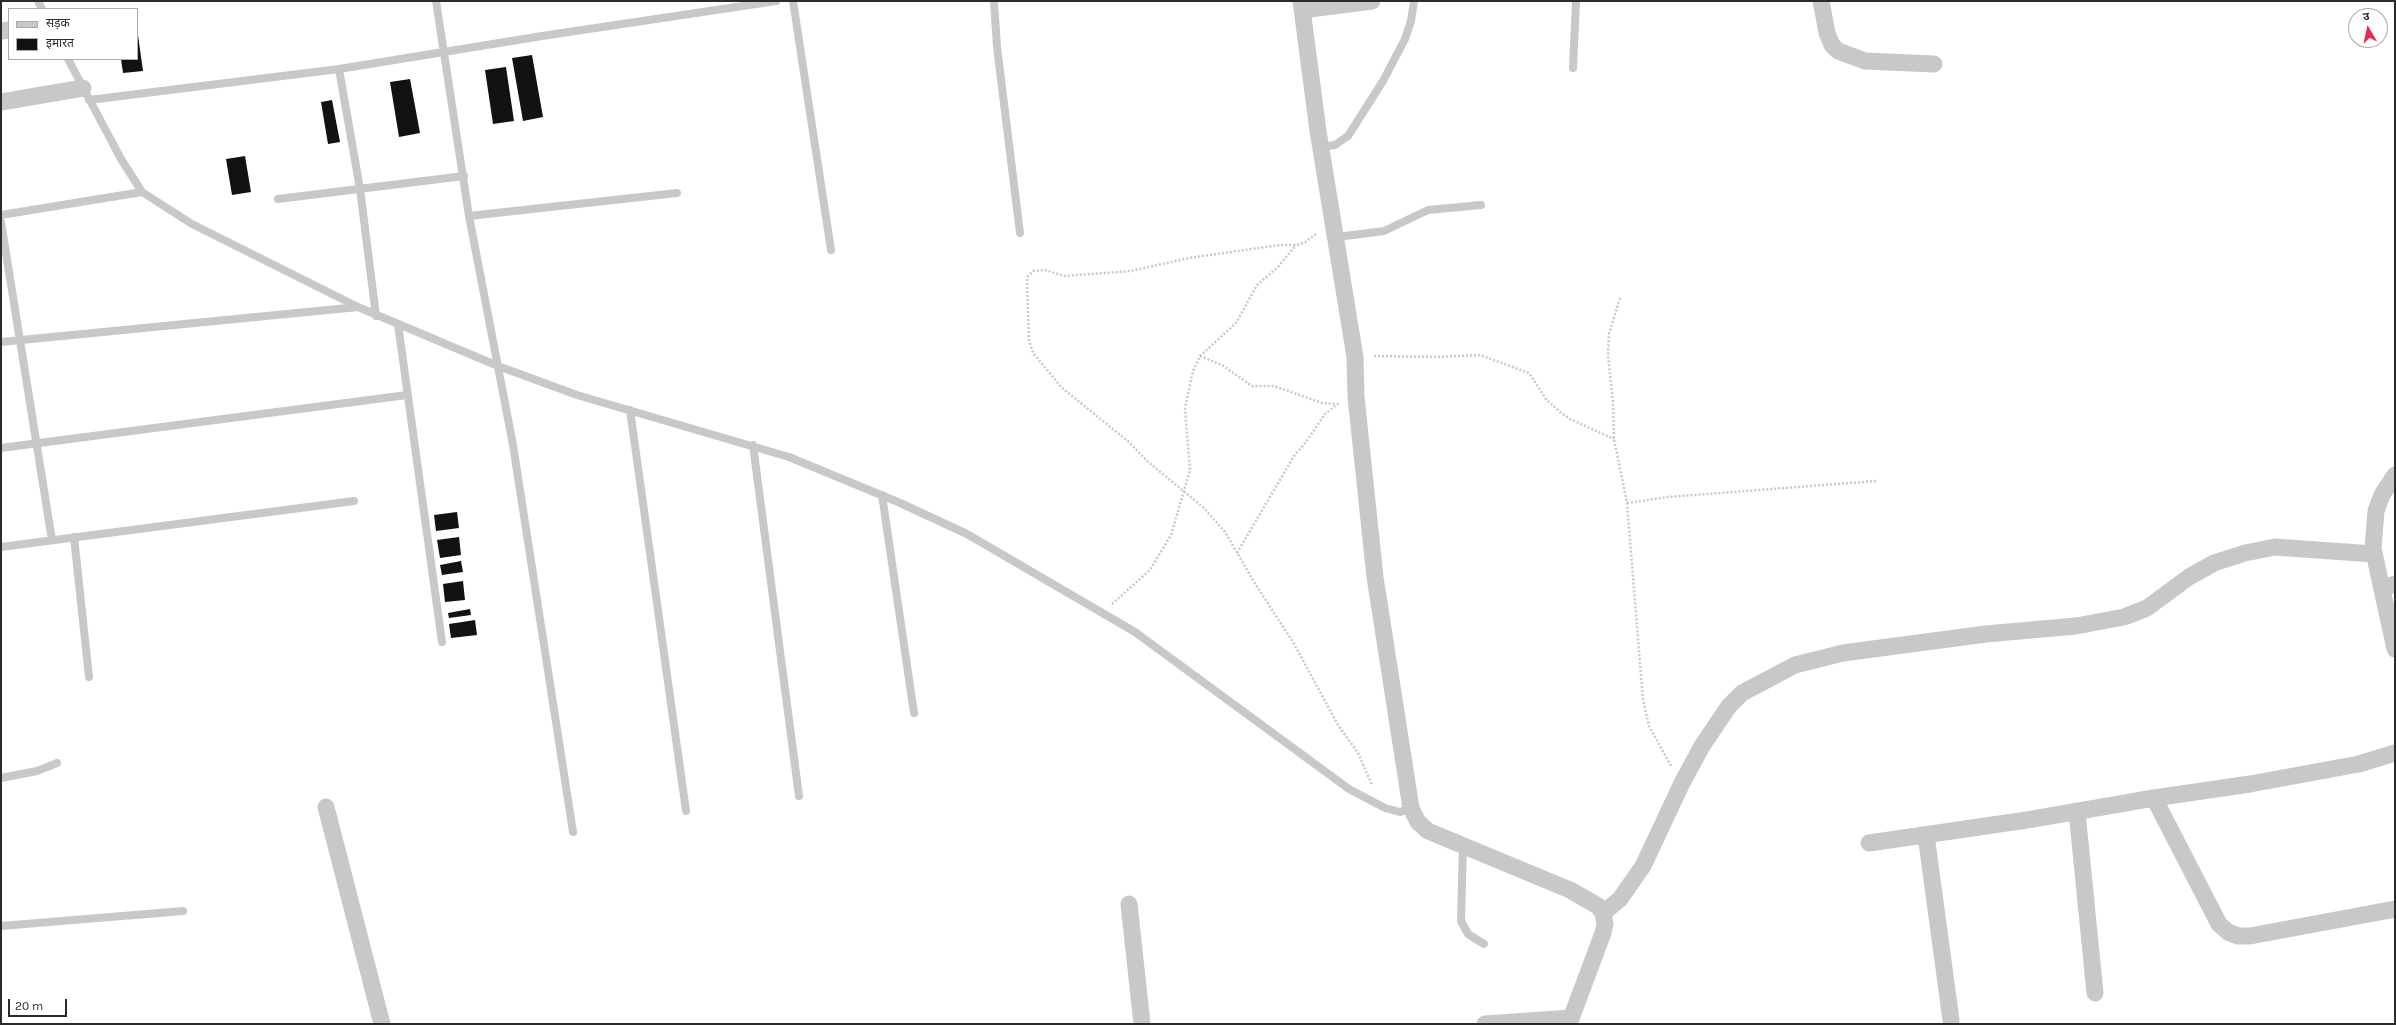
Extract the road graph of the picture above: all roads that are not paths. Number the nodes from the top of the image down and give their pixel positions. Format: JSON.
{"nodes":[{"id":1,"x":436,"y":1,"type":"edge"},
{"id":2,"x":776,"y":1,"type":"edge"},
{"id":3,"x":793,"y":1,"type":"edge"},
{"id":4,"x":994,"y":1,"type":"edge"},
{"id":5,"x":1372,"y":1,"type":"edge"},
{"id":6,"x":1414,"y":1,"type":"edge"},
{"id":7,"x":1576,"y":1,"type":"edge"},
{"id":8,"x":1821,"y":1,"type":"edge"},
{"id":9,"x":1302,"y":6,"type":"edge"},
{"id":10,"x":444,"y":52,"type":"junction"},
{"id":11,"x":69,"y":60,"type":"edge"},
{"id":12,"x":1934,"y":64,"type":"dead end"},
{"id":13,"x":1573,"y":68,"type":"dead end"},
{"id":14,"x":339,"y":69,"type":"junction"},
{"id":15,"x":86,"y":94,"type":"junction"},
{"id":16,"x":1,"y":102,"type":"edge"},
{"id":17,"x":1321,"y":147,"type":"junction"},
{"id":18,"x":464,"y":176,"type":"junction"},
{"id":19,"x":360,"y":189,"type":"junction"},
{"id":20,"x":142,"y":192,"type":"junction"},
{"id":21,"x":677,"y":193,"type":"dead end"},
{"id":22,"x":278,"y":199,"type":"dead end"},
{"id":23,"x":1481,"y":205,"type":"dead end"},
{"id":24,"x":1,"y":215,"type":"edge"},
{"id":25,"x":469,"y":216,"type":"junction"},
{"id":26,"x":1,"y":222,"type":"edge"},
{"id":27,"x":1336,"y":229,"type":"junction"},
{"id":28,"x":1020,"y":233,"type":"dead end"},
{"id":29,"x":831,"y":250,"type":"dead end"},
{"id":30,"x":358,"y":307,"type":"junction"},
{"id":31,"x":376,"y":316,"type":"junction"},
{"id":32,"x":398,"y":324,"type":"junction"},
{"id":33,"x":20,"y":340,"type":"junction"},
{"id":34,"x":1,"y":342,"type":"edge"},
{"id":35,"x":498,"y":366,"type":"junction"},
{"id":36,"x":407,"y":395,"type":"junction"},
{"id":37,"x":630,"y":410,"type":"junction"},
{"id":38,"x":36,"y":444,"type":"junction"},
{"id":39,"x":753,"y":445,"type":"junction"},
{"id":40,"x":1,"y":448,"type":"edge"},
{"id":41,"x":2395,"y":475,"type":"edge"},
{"id":42,"x":882,"y":495,"type":"junction"},
{"id":43,"x":354,"y":501,"type":"dead end"},
{"id":44,"x":74,"y":537,"type":"junction"},
{"id":45,"x":52,"y":540,"type":"junction"},
{"id":46,"x":1,"y":547,"type":"edge"},
{"id":47,"x":2374,"y":554,"type":"junction"},
{"id":48,"x":2388,"y":586,"type":"edge"},
{"id":49,"x":442,"y":642,"type":"dead end"},
{"id":50,"x":2395,"y":648,"type":"edge"},
{"id":51,"x":89,"y":677,"type":"dead end"},
{"id":52,"x":914,"y":713,"type":"dead end"},
{"id":53,"x":2394,"y":758,"type":"edge"},
{"id":54,"x":56,"y":763,"type":"dead end"},
{"id":55,"x":1,"y":778,"type":"edge"},
{"id":56,"x":799,"y":796,"type":"dead end"},
{"id":57,"x":2154,"y":798,"type":"junction"},
{"id":58,"x":326,"y":807,"type":"dead end"},
{"id":59,"x":1411,"y":808,"type":"junction"},
{"id":60,"x":686,"y":811,"type":"dead end"},
{"id":61,"x":2077,"y":812,"type":"junction"},
{"id":62,"x":573,"y":832,"type":"dead end"},
{"id":63,"x":1926,"y":835,"type":"junction"},
{"id":64,"x":1869,"y":843,"type":"dead end"},
{"id":65,"x":1463,"y":845,"type":"junction"},
{"id":66,"x":1129,"y":904,"type":"dead end"},
{"id":67,"x":2395,"y":909,"type":"edge"},
{"id":68,"x":183,"y":911,"type":"dead end"},
{"id":69,"x":1603,"y":913,"type":"junction"},
{"id":70,"x":1,"y":926,"type":"edge"},
{"id":71,"x":1484,"y":944,"type":"dead end"},
{"id":72,"x":2095,"y":993,"type":"dead end"},
{"id":73,"x":1951,"y":1020,"type":"dead end"},
{"id":74,"x":1570,"y":1021,"type":"edge"},
{"id":75,"x":382,"y":1024,"type":"edge"},
{"id":76,"x":1142,"y":1024,"type":"edge"},
{"id":77,"x":1485,"y":1024,"type":"edge"}],
"edges":[{"from":1,"to":10,"type":"lane"},
{"from":2,"to":10,"type":"lane"},
{"from":3,"to":29,"type":"lane"},
{"from":4,"to":28,"type":"lane"},
{"from":5,"to":9,"type":"street"},
{"from":6,"to":17,"type":"lane"},
{"from":7,"to":13,"type":"lane"},
{"from":8,"to":12,"type":"street"},
{"from":9,"to":17,"type":"street"},
{"from":10,"to":14,"type":"lane"},
{"from":10,"to":18,"type":"lane"},
{"from":11,"to":15,"type":"lane"},
{"from":14,"to":15,"type":"lane"},
{"from":14,"to":19,"type":"lane"},
{"from":15,"to":16,"type":"street"},
{"from":15,"to":20,"type":"lane"},
{"from":17,"to":27,"type":"street"},
{"from":18,"to":19,"type":"lane"},
{"from":18,"to":25,"type":"lane"},
{"from":19,"to":22,"type":"lane"},
{"from":19,"to":31,"type":"lane"},
{"from":20,"to":24,"type":"lane"},
{"from":20,"to":30,"type":"lane"},
{"from":21,"to":25,"type":"lane"},
{"from":23,"to":27,"type":"lane"},
{"from":25,"to":35,"type":"lane"},
{"from":26,"to":33,"type":"lane"},
{"from":27,"to":59,"type":"street"},
{"from":30,"to":31,"type":"lane"},
{"from":30,"to":33,"type":"lane"},
{"from":31,"to":32,"type":"lane"},
{"from":32,"to":35,"type":"lane"},
{"from":32,"to":36,"type":"lane"},
{"from":33,"to":34,"type":"lane"},
{"from":33,"to":38,"type":"lane"},
{"from":35,"to":37,"type":"lane"},
{"from":35,"to":62,"type":"lane"},
{"from":36,"to":38,"type":"lane"},
{"from":36,"to":49,"type":"lane"},
{"from":37,"to":39,"type":"lane"},
{"from":37,"to":60,"type":"lane"},
{"from":38,"to":40,"type":"lane"},
{"from":38,"to":45,"type":"lane"},
{"from":39,"to":42,"type":"lane"},
{"from":39,"to":56,"type":"lane"},
{"from":41,"to":47,"type":"street"},
{"from":42,"to":52,"type":"lane"},
{"from":42,"to":59,"type":"lane"},
{"from":43,"to":44,"type":"lane"},
{"from":44,"to":45,"type":"lane"},
{"from":44,"to":51,"type":"lane"},
{"from":45,"to":46,"type":"lane"},
{"from":47,"to":48,"type":"street"},
{"from":47,"to":69,"type":"street"},
{"from":48,"to":50,"type":"street"},
{"from":53,"to":57,"type":"street"},
{"from":54,"to":55,"type":"lane"},
{"from":57,"to":61,"type":"street"},
{"from":57,"to":67,"type":"street"},
{"from":58,"to":75,"type":"street"},
{"from":59,"to":65,"type":"street"},
{"from":61,"to":63,"type":"street"},
{"from":61,"to":72,"type":"street"},
{"from":63,"to":64,"type":"street"},
{"from":63,"to":73,"type":"street"},
{"from":65,"to":69,"type":"street"},
{"from":65,"to":71,"type":"lane"},
{"from":66,"to":76,"type":"street"},
{"from":68,"to":70,"type":"lane"},
{"from":69,"to":74,"type":"street"},
{"from":74,"to":77,"type":"street"}]}
